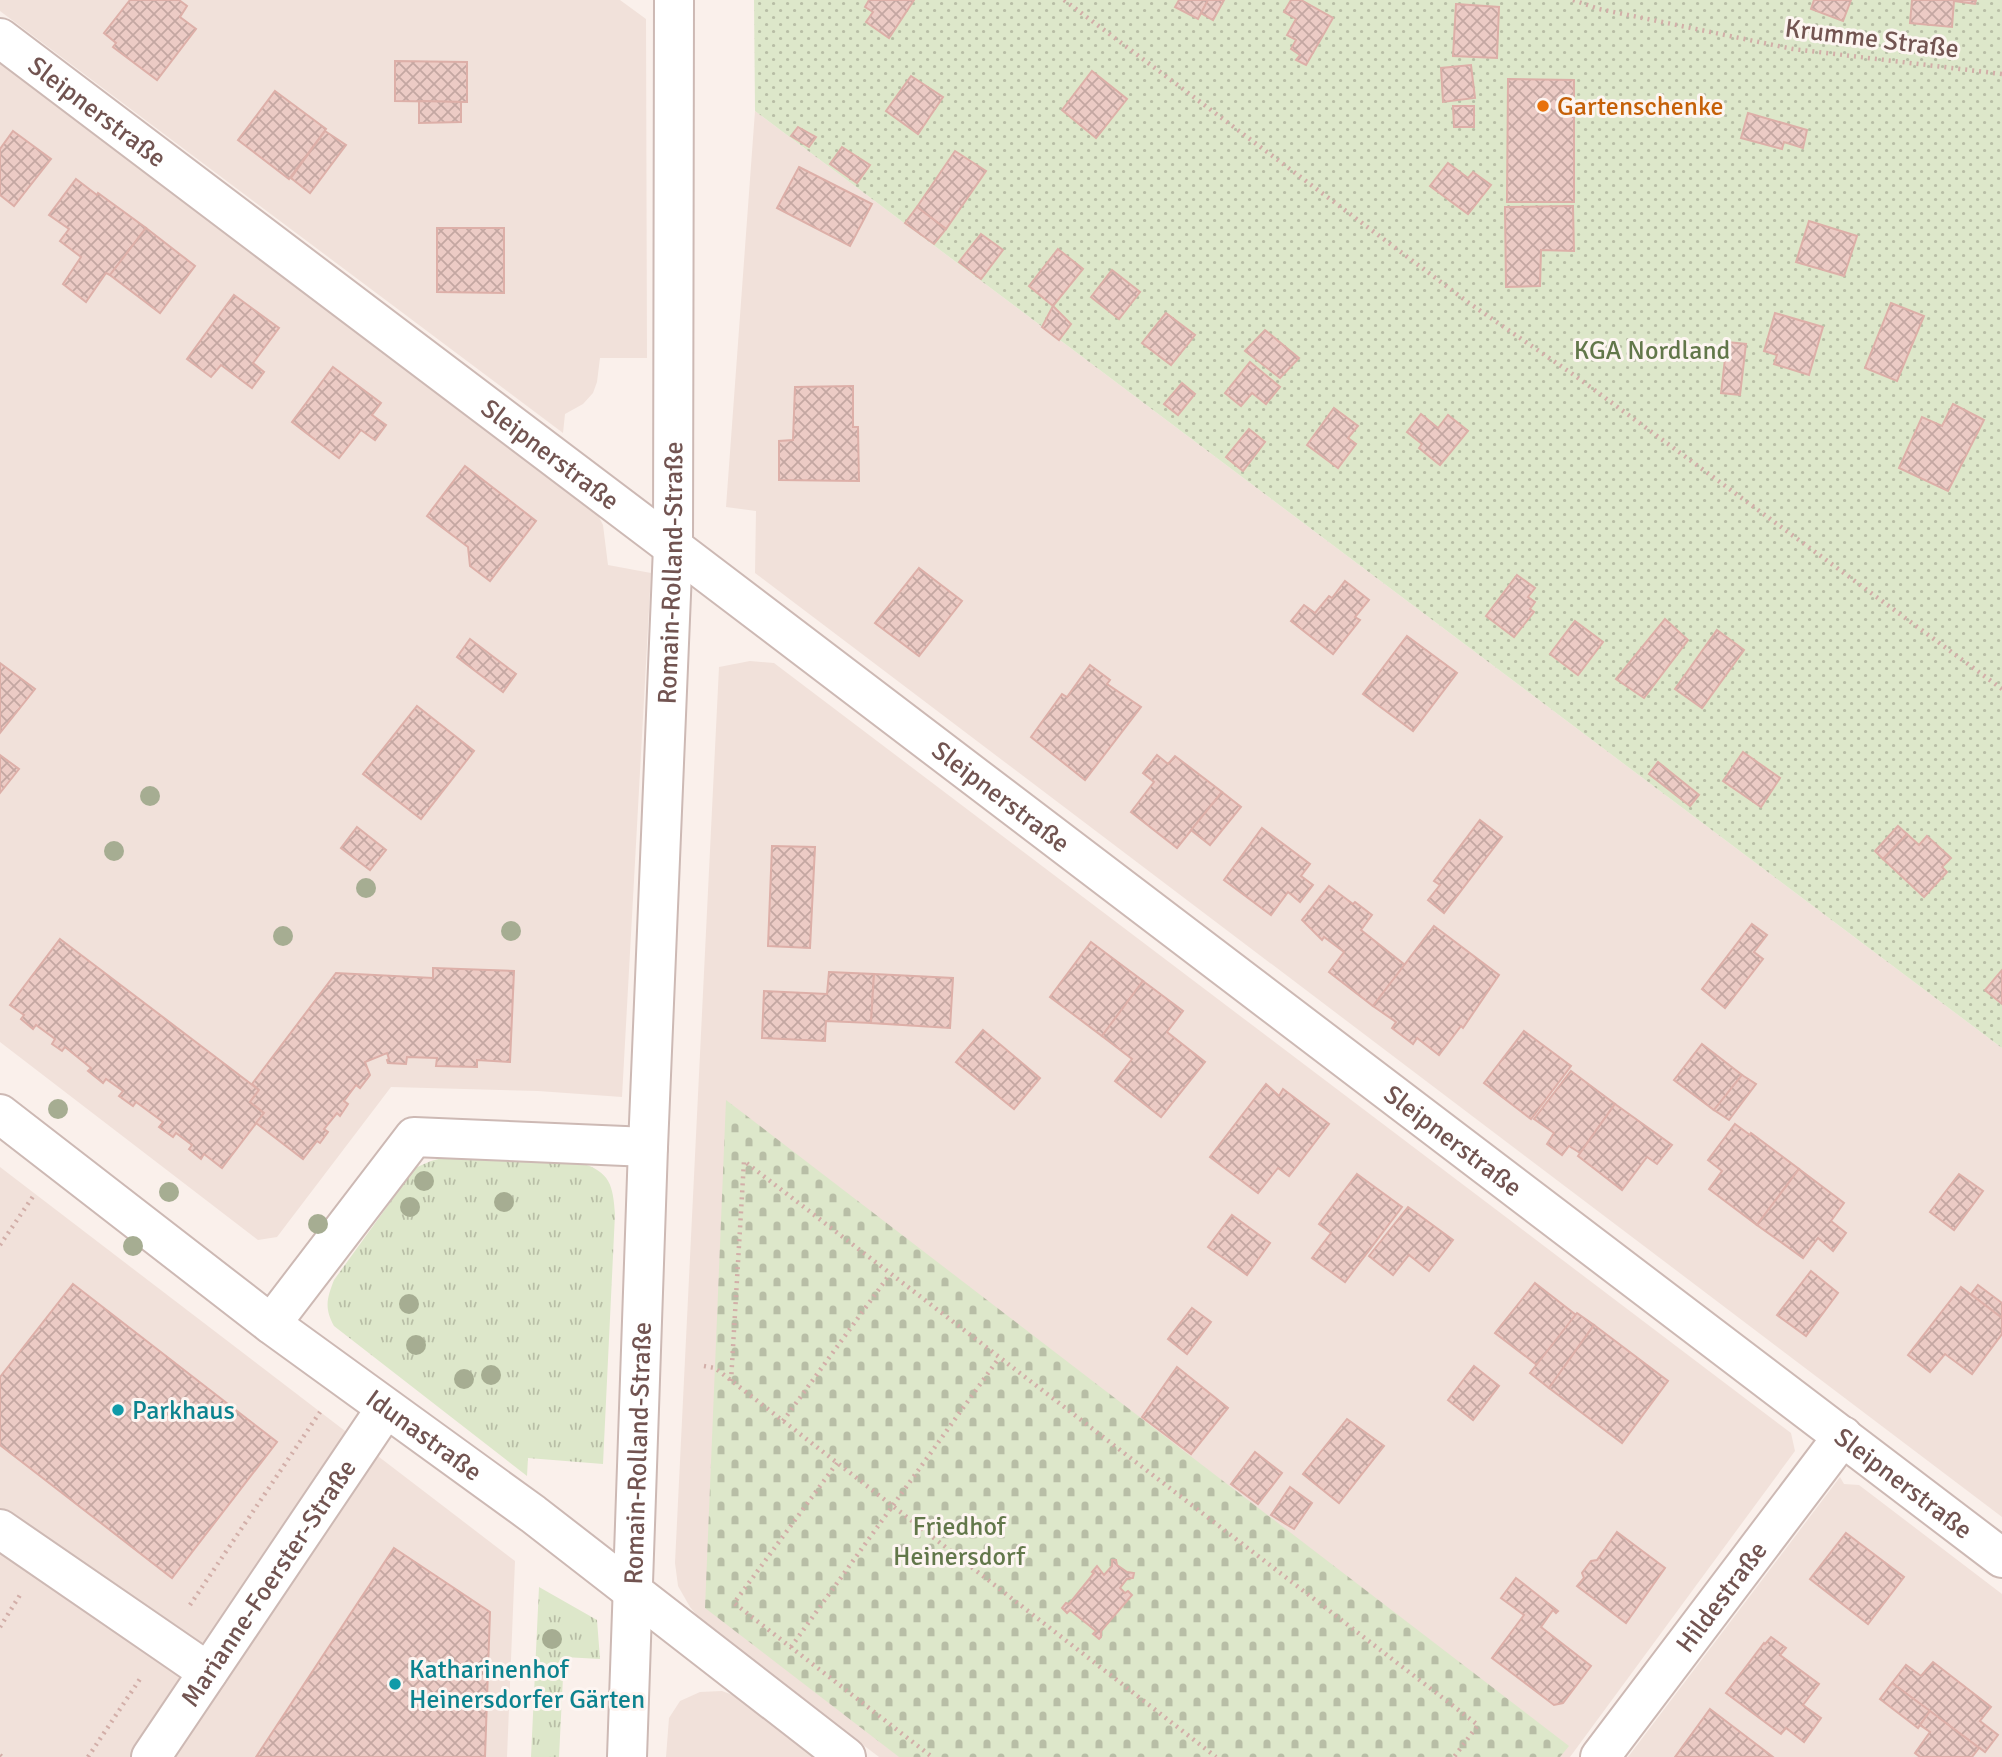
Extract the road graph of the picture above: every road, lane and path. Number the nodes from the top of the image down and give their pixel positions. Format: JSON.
{"nodes":[{"id":1,"x":674,"y":0,"type":"edge"},
{"id":2,"x":1064,"y":0,"type":"edge"},
{"id":3,"x":1573,"y":0,"type":"edge"},
{"id":4,"x":0,"y":38,"type":"edge"},
{"id":5,"x":2002,"y":74,"type":"edge"},
{"id":6,"x":673,"y":547,"type":"junction"},
{"id":7,"x":2002,"y":689,"type":"edge"},
{"id":8,"x":0,"y":1114,"type":"edge"},
{"id":9,"x":648,"y":1147,"type":"junction"},
{"id":10,"x":41,"y":1185,"type":"dead end"},
{"id":11,"x":0,"y":1245,"type":"edge"},
{"id":12,"x":890,"y":1274,"type":"junction"},
{"id":13,"x":271,"y":1324,"type":"junction"},
{"id":14,"x":999,"y":1358,"type":"junction"},
{"id":15,"x":704,"y":1366,"type":"dead end"},
{"id":16,"x":731,"y":1381,"type":"junction"},
{"id":17,"x":325,"y":1404,"type":"dead end"},
{"id":18,"x":386,"y":1408,"type":"junction"},
{"id":19,"x":783,"y":1421,"type":"junction"},
{"id":20,"x":1843,"y":1436,"type":"junction"},
{"id":21,"x":837,"y":1464,"type":"junction"},
{"id":22,"x":892,"y":1506,"type":"junction"},
{"id":23,"x":0,"y":1529,"type":"edge"},
{"id":24,"x":2002,"y":1558,"type":"edge"},
{"id":25,"x":632,"y":1590,"type":"junction"},
{"id":26,"x":165,"y":1643,"type":"junction"},
{"id":27,"x":791,"y":1647,"type":"junction"},
{"id":28,"x":208,"y":1672,"type":"junction"},
{"id":29,"x":88,"y":1757,"type":"edge"},
{"id":30,"x":151,"y":1757,"type":"edge"},
{"id":31,"x":626,"y":1757,"type":"edge"},
{"id":32,"x":846,"y":1757,"type":"edge"},
{"id":33,"x":932,"y":1757,"type":"edge"},
{"id":34,"x":1216,"y":1757,"type":"edge"},
{"id":35,"x":1454,"y":1757,"type":"edge"},
{"id":36,"x":1600,"y":1757,"type":"edge"}],
"edges":[{"from":1,"to":6,"type":"street","name":"Romain-Rolland-Straße"},
{"from":2,"to":7,"type":"path"},
{"from":3,"to":5,"type":"path","name":"Krumme Straße"},
{"from":4,"to":6,"type":"street","name":"Sleipnerstraße"},
{"from":6,"to":9,"type":"street","name":"Romain-Rolland-Straße"},
{"from":6,"to":20,"type":"street","name":"Sleipnerstraße"},
{"from":8,"to":13,"type":"street","name":"Idunastraße"},
{"from":9,"to":13,"type":"street"},
{"from":9,"to":25,"type":"street","name":"Romain-Rolland-Straße"},
{"from":10,"to":11,"type":"path"},
{"from":12,"to":14,"type":"path"},
{"from":12,"to":16,"type":"path"},
{"from":12,"to":19,"type":"path"},
{"from":13,"to":18,"type":"street","name":"Idunastraße"},
{"from":14,"to":22,"type":"path"},
{"from":14,"to":35,"type":"path"},
{"from":15,"to":16,"type":"path"},
{"from":16,"to":19,"type":"path"},
{"from":17,"to":26,"type":"path"},
{"from":18,"to":25,"type":"street","name":"Idunastraße"},
{"from":18,"to":28,"type":"street","name":"Marianne-Foerster-Straße"},
{"from":19,"to":21,"type":"path"},
{"from":20,"to":24,"type":"street","name":"Sleipnerstraße"},
{"from":20,"to":36,"type":"street","name":"Hildestraße"},
{"from":21,"to":22,"type":"path"},
{"from":21,"to":27,"type":"path"},
{"from":22,"to":27,"type":"path"},
{"from":22,"to":34,"type":"path"},
{"from":23,"to":26,"type":"street"},
{"from":25,"to":31,"type":"street","name":"Romain-Rolland-Straße"},
{"from":25,"to":32,"type":"street","name":"Idunastraße"},
{"from":26,"to":28,"type":"street"},
{"from":26,"to":29,"type":"path"},
{"from":27,"to":33,"type":"path"},
{"from":28,"to":30,"type":"street","name":"Marianne-Foerster-Straße"}]}
